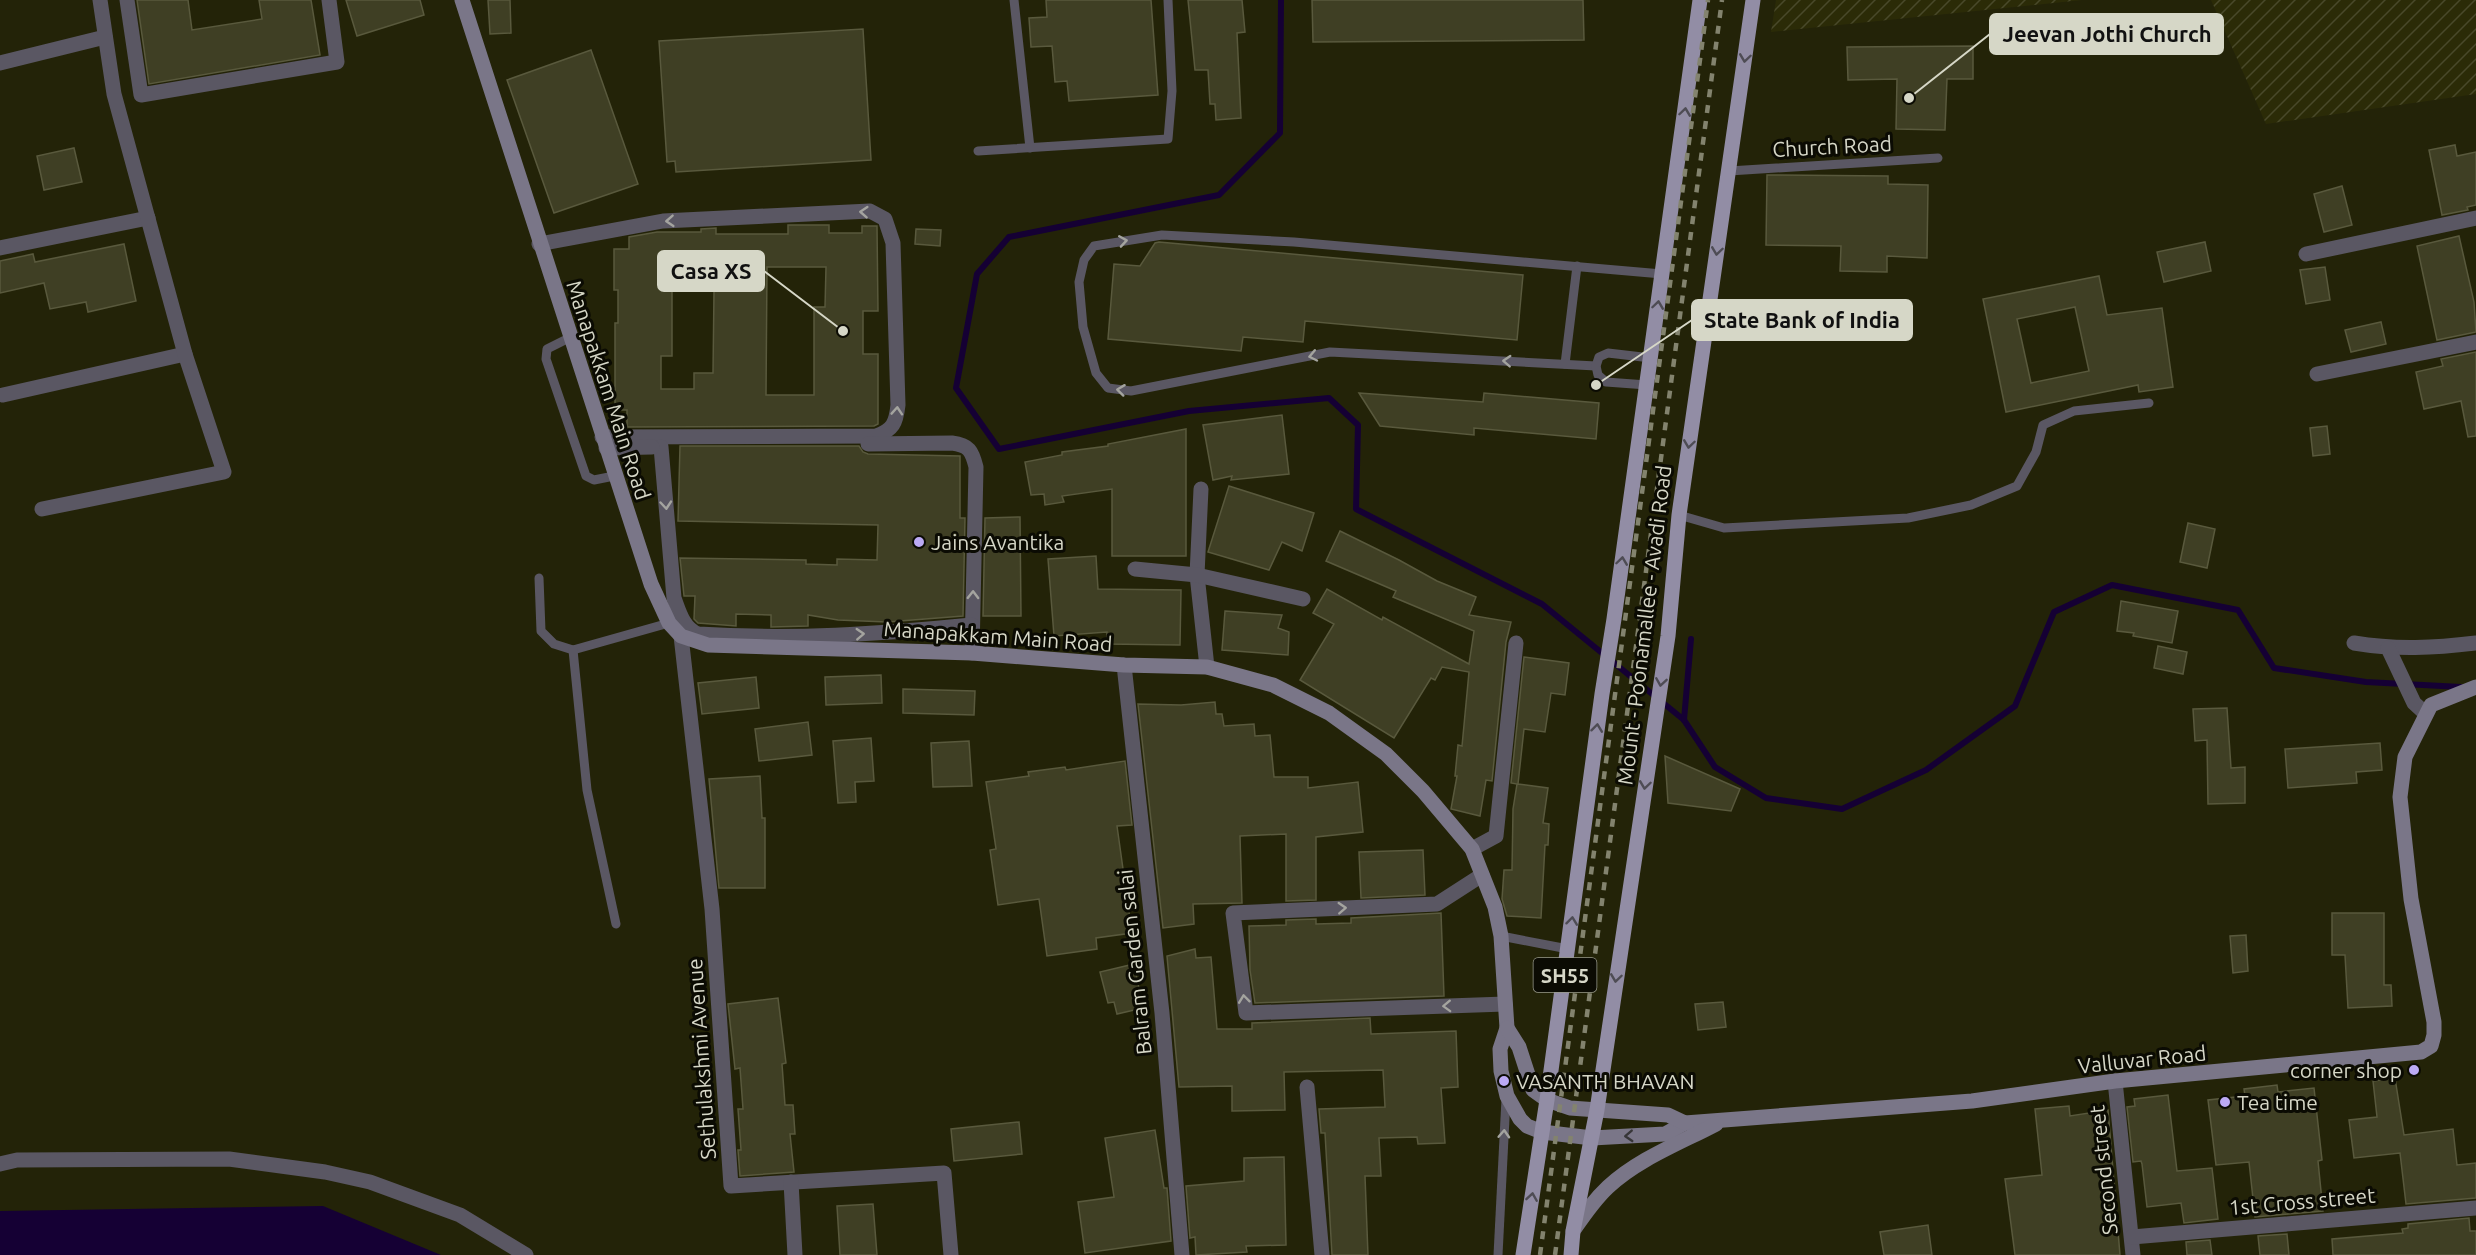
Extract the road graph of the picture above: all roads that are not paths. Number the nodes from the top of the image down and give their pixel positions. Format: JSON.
{"nodes":[{"id":1,"x":99,"y":0,"type":"edge"},
{"id":2,"x":127,"y":0,"type":"edge"},
{"id":3,"x":329,"y":0,"type":"edge"},
{"id":4,"x":462,"y":0,"type":"edge"},
{"id":5,"x":1014,"y":0,"type":"edge"},
{"id":6,"x":1168,"y":0,"type":"edge"},
{"id":7,"x":1700,"y":0,"type":"edge"},
{"id":8,"x":1753,"y":0,"type":"edge"},
{"id":9,"x":105,"y":37,"type":"junction"},
{"id":10,"x":0,"y":63,"type":"edge"},
{"id":11,"x":1030,"y":148,"type":"junction"},
{"id":12,"x":978,"y":151,"type":"dead end"},
{"id":13,"x":1938,"y":158,"type":"dead end"},
{"id":14,"x":1729,"y":171,"type":"junction"},
{"id":15,"x":148,"y":219,"type":"junction"},
{"id":16,"x":2476,"y":219,"type":"edge"},
{"id":17,"x":539,"y":244,"type":"junction"},
{"id":18,"x":0,"y":248,"type":"edge"},
{"id":19,"x":2306,"y":254,"type":"dead end"},
{"id":20,"x":1577,"y":266,"type":"junction"},
{"id":21,"x":1662,"y":274,"type":"junction"},
{"id":22,"x":569,"y":338,"type":"junction"},
{"id":23,"x":2476,"y":342,"type":"edge"},
{"id":24,"x":185,"y":354,"type":"junction"},
{"id":25,"x":1651,"y":358,"type":"junction"},
{"id":26,"x":1565,"y":364,"type":"junction"},
{"id":27,"x":1596,"y":366,"type":"junction"},
{"id":28,"x":2317,"y":374,"type":"dead end"},
{"id":29,"x":1647,"y":386,"type":"junction"},
{"id":30,"x":3,"y":395,"type":"dead end"},
{"id":31,"x":2149,"y":403,"type":"dead end"},
{"id":32,"x":604,"y":443,"type":"junction"},
{"id":33,"x":661,"y":447,"type":"junction"},
{"id":34,"x":614,"y":476,"type":"junction"},
{"id":35,"x":1201,"y":489,"type":"dead end"},
{"id":36,"x":42,"y":509,"type":"dead end"},
{"id":37,"x":1679,"y":515,"type":"junction"},
{"id":38,"x":1135,"y":569,"type":"dead end"},
{"id":39,"x":1197,"y":575,"type":"junction"},
{"id":40,"x":539,"y":578,"type":"dead end"},
{"id":41,"x":1303,"y":599,"type":"dead end"},
{"id":42,"x":669,"y":623,"type":"junction"},
{"id":43,"x":972,"y":625,"type":"junction"},
{"id":44,"x":681,"y":636,"type":"junction"},
{"id":45,"x":1516,"y":643,"type":"dead end"},
{"id":46,"x":2476,"y":643,"type":"edge"},
{"id":47,"x":2354,"y":644,"type":"dead end"},
{"id":48,"x":2388,"y":648,"type":"junction"},
{"id":49,"x":573,"y":650,"type":"junction"},
{"id":50,"x":972,"y":653,"type":"junction"},
{"id":51,"x":1124,"y":665,"type":"junction"},
{"id":52,"x":1207,"y":667,"type":"junction"},
{"id":53,"x":2476,"y":687,"type":"edge"},
{"id":54,"x":2429,"y":710,"type":"junction"},
{"id":55,"x":1472,"y":849,"type":"junction"},
{"id":56,"x":1482,"y":874,"type":"junction"},
{"id":57,"x":616,"y":924,"type":"dead end"},
{"id":58,"x":1501,"y":936,"type":"junction"},
{"id":59,"x":1568,"y":949,"type":"junction"},
{"id":60,"x":1505,"y":1004,"type":"junction"},
{"id":61,"x":1507,"y":1028,"type":"junction"},
{"id":62,"x":2115,"y":1081,"type":"junction"},
{"id":63,"x":1306,"y":1087,"type":"dead end"},
{"id":64,"x":1506,"y":1096,"type":"junction"},
{"id":65,"x":1547,"y":1100,"type":"junction"},
{"id":66,"x":1597,"y":1110,"type":"junction"},
{"id":67,"x":1724,"y":1120,"type":"junction"},
{"id":68,"x":1685,"y":1124,"type":"junction"},
{"id":69,"x":1542,"y":1132,"type":"junction"},
{"id":70,"x":1592,"y":1138,"type":"junction"},
{"id":71,"x":0,"y":1164,"type":"edge"},
{"id":72,"x":791,"y":1182,"type":"junction"},
{"id":73,"x":2476,"y":1208,"type":"edge"},
{"id":74,"x":1573,"y":1231,"type":"junction"},
{"id":75,"x":2132,"y":1237,"type":"junction"},
{"id":76,"x":526,"y":1255,"type":"edge"},
{"id":77,"x":795,"y":1255,"type":"edge"},
{"id":78,"x":951,"y":1255,"type":"edge"},
{"id":79,"x":1182,"y":1255,"type":"edge"},
{"id":80,"x":1322,"y":1255,"type":"edge"},
{"id":81,"x":1498,"y":1255,"type":"edge"},
{"id":82,"x":1523,"y":1255,"type":"edge"},
{"id":83,"x":1571,"y":1255,"type":"edge"},
{"id":84,"x":2133,"y":1255,"type":"edge"}],
"edges":[{"from":1,"to":9,"type":"street"},
{"from":2,"to":3,"type":"street"},
{"from":4,"to":17,"type":"main road","name":"Manapakkam Main Road"},
{"from":5,"to":11,"type":"lane"},
{"from":6,"to":11,"type":"lane"},
{"from":21,"to":7,"type":"main road","name":"Mount - Poonamallee - Avadi Road","number":"SH55","one_way":true},
{"from":8,"to":14,"type":"main road","name":"Mount - Poonamallee - Avadi Road","number":"SH55","one_way":true},
{"from":9,"to":10,"type":"street"},
{"from":9,"to":15,"type":"street"},
{"from":11,"to":12,"type":"lane"},
{"from":13,"to":14,"type":"lane","name":"Church Road"},
{"from":14,"to":37,"type":"main road","name":"Mount - Poonamallee - Avadi Road","number":"SH55","one_way":true},
{"from":15,"to":18,"type":"street"},
{"from":15,"to":24,"type":"street"},
{"from":16,"to":19,"type":"street"},
{"from":17,"to":22,"type":"main road","name":"Manapakkam Main Road"},
{"from":32,"to":17,"type":"street","one_way":true},
{"from":20,"to":21,"type":"lane"},
{"from":20,"to":26,"type":"lane"},
{"from":26,"to":20,"type":"lane","one_way":true},
{"from":25,"to":21,"type":"main road","name":"Mount - Poonamallee - Avadi Road","number":"SH55","one_way":true},
{"from":22,"to":32,"type":"main road","name":"Manapakkam Main Road"},
{"from":22,"to":34,"type":"lane"},
{"from":23,"to":28,"type":"street"},
{"from":24,"to":30,"type":"street"},
{"from":24,"to":36,"type":"street"},
{"from":25,"to":27,"type":"lane"},
{"from":25,"to":29,"type":"main road","name":"Mount - Poonamallee - Avadi Road","number":"SH55"},
{"from":26,"to":27,"type":"lane"},
{"from":27,"to":29,"type":"lane"},
{"from":59,"to":29,"type":"main road","name":"Mount - Poonamallee - Avadi Road","number":"SH55","one_way":true},
{"from":31,"to":37,"type":"lane"},
{"from":32,"to":33,"type":"street"},
{"from":32,"to":34,"type":"main road","name":"Manapakkam Main Road"},
{"from":33,"to":43,"type":"street","one_way":true},
{"from":43,"to":33,"type":"street","one_way":true},
{"from":34,"to":42,"type":"main road","name":"Manapakkam Main Road"},
{"from":35,"to":39,"type":"street"},
{"from":37,"to":66,"type":"main road","name":"Mount - Poonamallee - Avadi Road","number":"SH55","one_way":true},
{"from":38,"to":39,"type":"street"},
{"from":39,"to":41,"type":"street"},
{"from":39,"to":52,"type":"street"},
{"from":40,"to":49,"type":"lane"},
{"from":42,"to":44,"type":"main road","name":"Manapakkam Main Road"},
{"from":42,"to":49,"type":"lane"},
{"from":43,"to":50,"type":"street"},
{"from":44,"to":50,"type":"main road","name":"Manapakkam Main Road"},
{"from":44,"to":72,"type":"street","name":"Sethulakshmi Avenue"},
{"from":45,"to":55,"type":"street"},
{"from":46,"to":48,"type":"street"},
{"from":47,"to":48,"type":"street"},
{"from":48,"to":54,"type":"street"},
{"from":49,"to":57,"type":"lane"},
{"from":50,"to":51,"type":"main road","name":"Manapakkam Main Road"},
{"from":51,"to":52,"type":"main road","name":"Manapakkam Main Road"},
{"from":51,"to":79,"type":"street","name":"Balram Garden salai"},
{"from":52,"to":55,"type":"main road","name":"Manapakkam Main Road"},
{"from":53,"to":54,"type":"main road"},
{"from":54,"to":62,"type":"main road","name":"Valluvar Road"},
{"from":55,"to":56,"type":"main road","name":"Manapakkam Main Road"},
{"from":56,"to":58,"type":"main road","name":"Manapakkam Main Road"},
{"from":60,"to":56,"type":"street","one_way":true},
{"from":58,"to":59,"type":"lane"},
{"from":58,"to":60,"type":"main road","name":"Manapakkam Main Road"},
{"from":59,"to":65,"type":"main road","name":"Mount - Poonamallee - Avadi Road","number":"SH55"},
{"from":60,"to":61,"type":"main road","name":"Manapakkam Main Road"},
{"from":61,"to":64,"type":"main road","name":"Manapakkam Main Road"},
{"from":61,"to":65,"type":"main road"},
{"from":62,"to":67,"type":"main road","name":"Valluvar Road"},
{"from":62,"to":75,"type":"street","name":"Second street"},
{"from":63,"to":80,"type":"street"},
{"from":64,"to":69,"type":"main road","name":"Manapakkam Main Road"},
{"from":81,"to":64,"type":"lane","one_way":true},
{"from":65,"to":66,"type":"main road","name":"Valluvar Road"},
{"from":65,"to":69,"type":"main road","name":"Mount - Poonamallee - Avadi Road","number":"SH55"},
{"from":66,"to":68,"type":"main road","name":"Valluvar Road"},
{"from":66,"to":70,"type":"main road","name":"Mount - Poonamallee - Avadi Road","number":"SH55"},
{"from":67,"to":68,"type":"main road","name":"Valluvar Road"},
{"from":67,"to":74,"type":"main road"},
{"from":68,"to":70,"type":"main road","name":"Manapakkam Main Road","one_way":true},
{"from":69,"to":70,"type":"main road","name":"Manapakkam Main Road"},
{"from":82,"to":69,"type":"main road","name":"Mount - Poonamallee - Avadi Road","number":"SH55","one_way":true},
{"from":70,"to":74,"type":"main road","name":"Mount - Poonamallee - Avadi Road","number":"SH55"},
{"from":71,"to":76,"type":"street"},
{"from":72,"to":77,"type":"street"},
{"from":72,"to":78,"type":"street","name":"Sethulakshmi Avenue"},
{"from":73,"to":75,"type":"street","name":"1st Cross street"},
{"from":74,"to":83,"type":"main road","name":"Mount - Poonamallee - Avadi Road","number":"SH55"},
{"from":75,"to":84,"type":"street","name":"Second street"}]}
